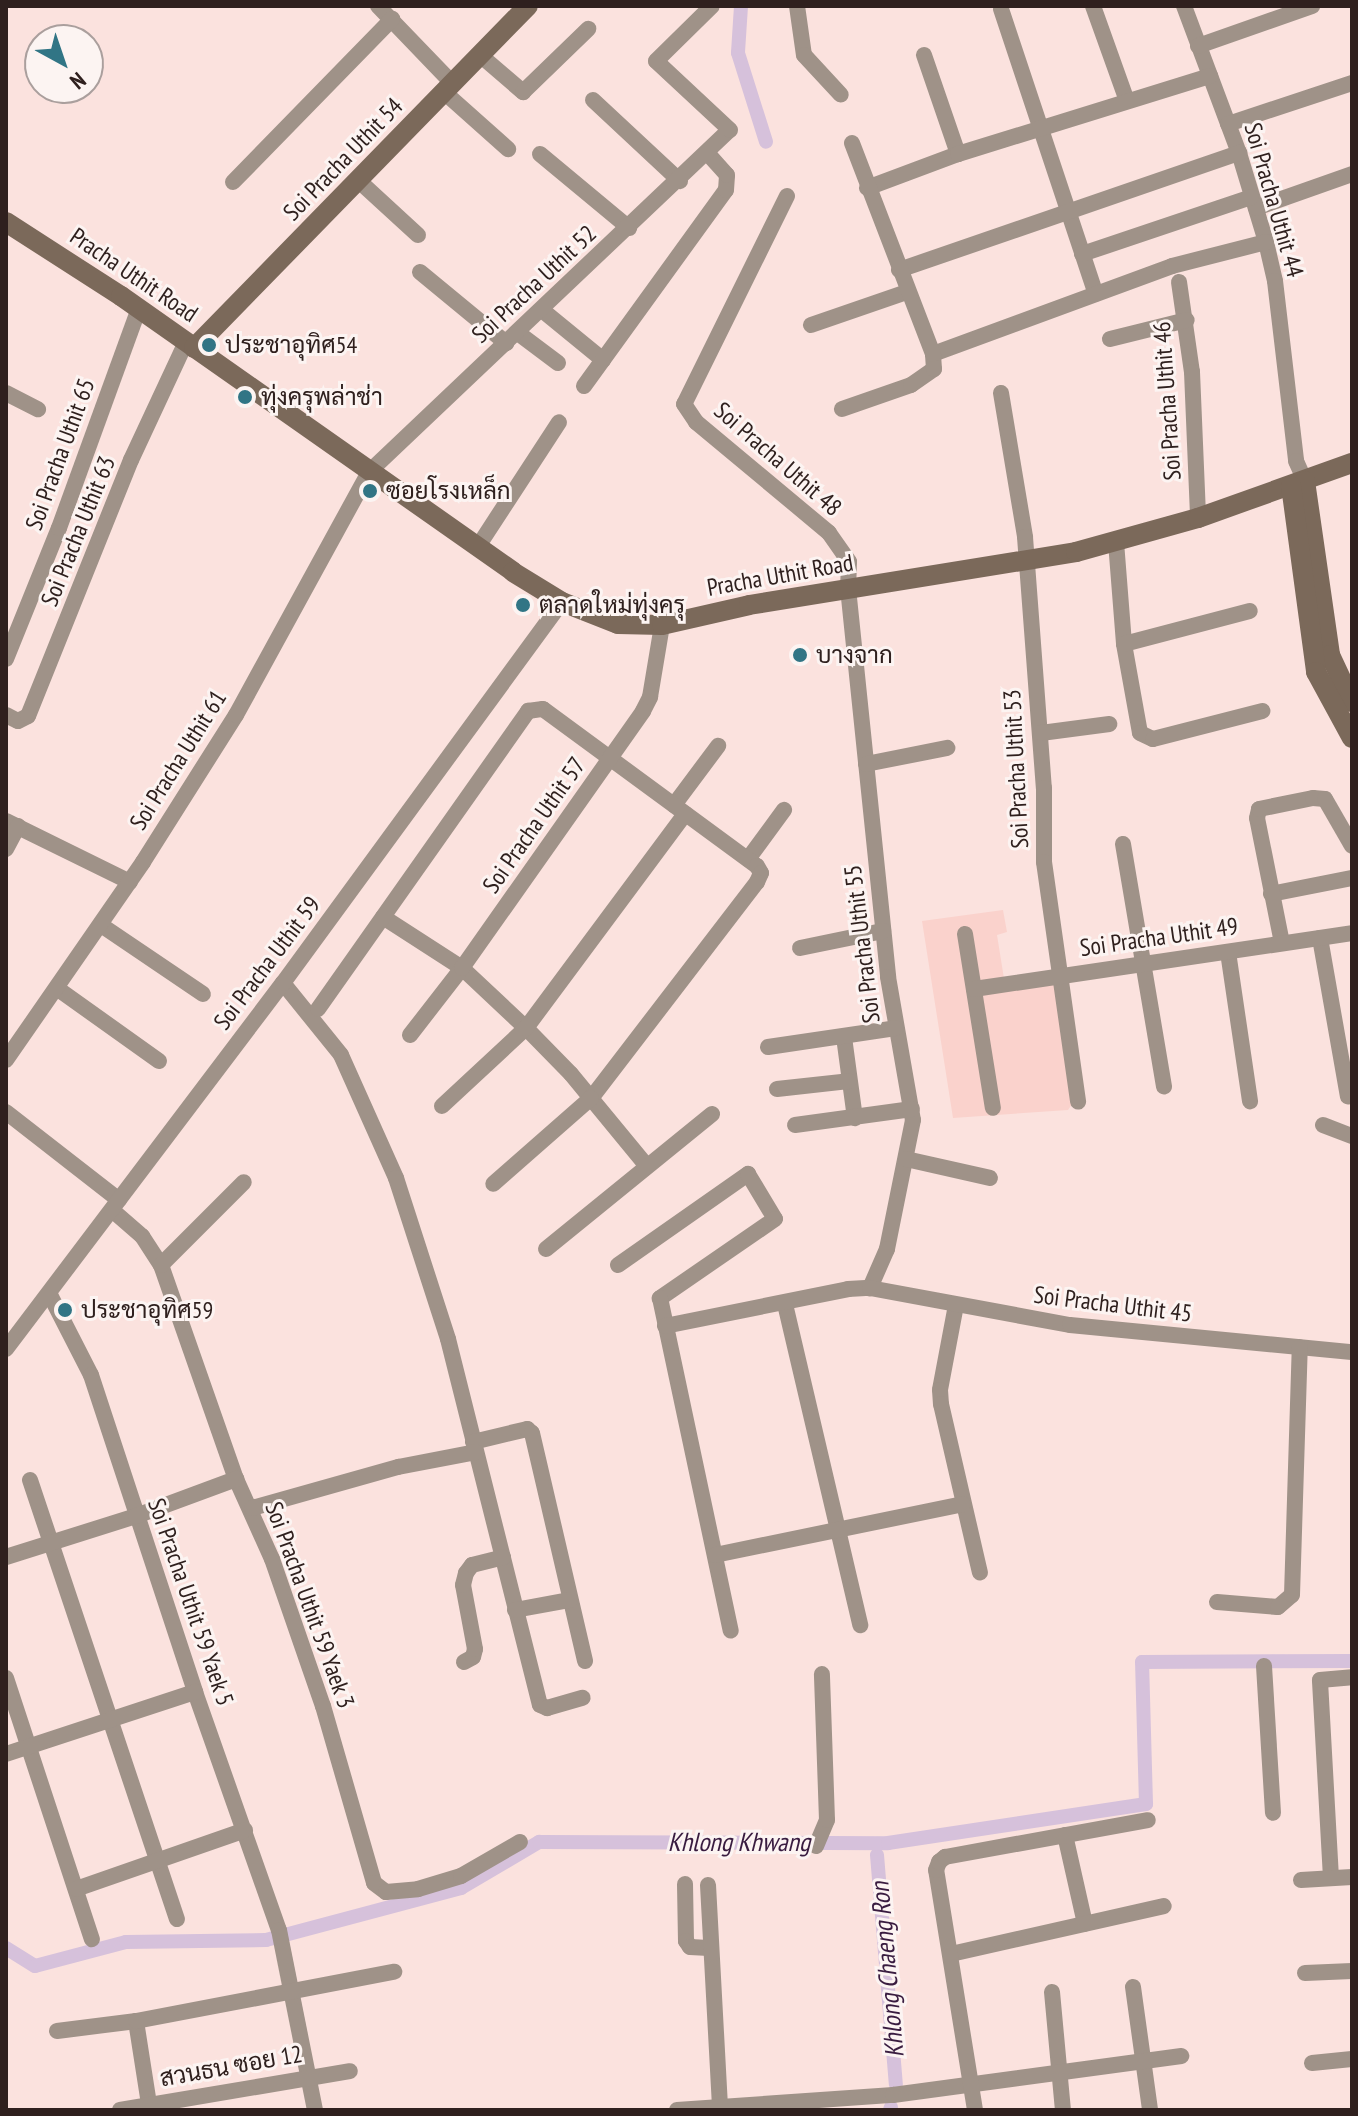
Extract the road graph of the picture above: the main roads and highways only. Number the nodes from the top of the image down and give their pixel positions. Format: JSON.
{"nodes":[{"id":1,"x":518,"y":9,"type":"edge"},
{"id":2,"x":6,"y":222,"type":"edge"},
{"id":3,"x":190,"y":345,"type":"junction"},
{"id":4,"x":1352,"y":463,"type":"edge"},
{"id":5,"x":1298,"y":483,"type":"junction"},
{"id":6,"x":1352,"y":702,"type":"edge"},
{"id":7,"x":1352,"y":738,"type":"edge"}],
"edges":[{"from":1,"to":3,"type":"main road","name":"Soi Pracha Uthit 54"},
{"from":2,"to":3,"type":"main road","name":"Pracha Uthit Road"},
{"from":3,"to":5,"type":"main road","name":"Pracha Uthit Road"},
{"from":4,"to":5,"type":"main road","name":"Pracha Uthit Road"},
{"from":5,"to":6,"type":"main road"},
{"from":5,"to":7,"type":"main road"}]}
